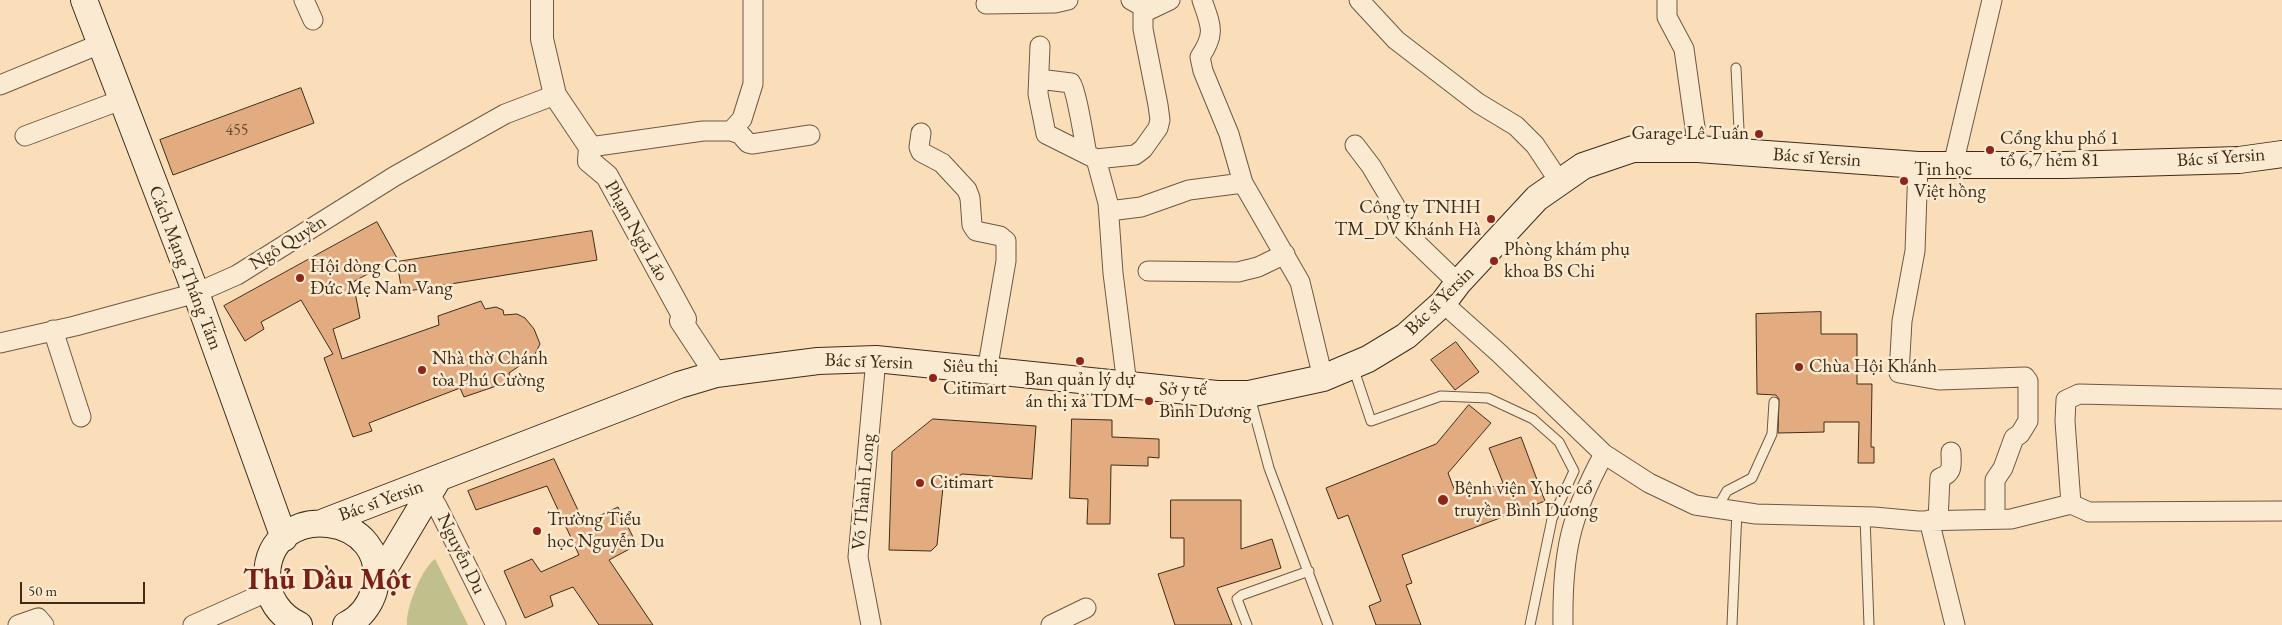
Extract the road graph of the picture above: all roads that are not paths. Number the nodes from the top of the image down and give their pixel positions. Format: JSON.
{"nodes":[{"id":1,"x":84,"y":0,"type":"edge"},
{"id":2,"x":304,"y":0,"type":"edge"},
{"id":3,"x":542,"y":0,"type":"edge"},
{"id":4,"x":752,"y":0,"type":"edge"},
{"id":5,"x":1068,"y":0,"type":"edge"},
{"id":6,"x":1170,"y":0,"type":"edge"},
{"id":7,"x":1202,"y":0,"type":"edge"},
{"id":8,"x":1359,"y":0,"type":"edge"},
{"id":9,"x":1667,"y":0,"type":"edge"},
{"id":10,"x":1992,"y":0,"type":"edge"},
{"id":11,"x":1137,"y":3,"type":"edge"},
{"id":12,"x":986,"y":4,"type":"dead end"},
{"id":13,"x":313,"y":20,"type":"dead end"},
{"id":14,"x":100,"y":44,"type":"junction"},
{"id":15,"x":1040,"y":46,"type":"dead end"},
{"id":16,"x":1736,"y":68,"type":"dead end"},
{"id":17,"x":1039,"y":79,"type":"junction"},
{"id":18,"x":0,"y":85,"type":"edge"},
{"id":19,"x":555,"y":95,"type":"junction"},
{"id":20,"x":121,"y":100,"type":"junction"},
{"id":21,"x":731,"y":130,"type":"junction"},
{"id":22,"x":921,"y":133,"type":"dead end"},
{"id":23,"x":810,"y":135,"type":"dead end"},
{"id":24,"x":25,"y":136,"type":"dead end"},
{"id":25,"x":1355,"y":145,"type":"dead end"},
{"id":26,"x":590,"y":147,"type":"junction"},
{"id":27,"x":1698,"y":149,"type":"junction"},
{"id":28,"x":1740,"y":153,"type":"junction"},
{"id":29,"x":2282,"y":154,"type":"edge"},
{"id":30,"x":1092,"y":156,"type":"junction"},
{"id":31,"x":1918,"y":165,"type":"junction"},
{"id":32,"x":1953,"y":165,"type":"junction"},
{"id":33,"x":1559,"y":181,"type":"junction"},
{"id":34,"x":1243,"y":183,"type":"junction"},
{"id":35,"x":1109,"y":211,"type":"junction"},
{"id":36,"x":1285,"y":254,"type":"junction"},
{"id":37,"x":1148,"y":271,"type":"dead end"},
{"id":38,"x":196,"y":292,"type":"junction"},
{"id":39,"x":1450,"y":293,"type":"junction"},
{"id":40,"x":53,"y":330,"type":"junction"},
{"id":41,"x":0,"y":343,"type":"edge"},
{"id":42,"x":876,"y":359,"type":"junction"},
{"id":43,"x":1353,"y":366,"type":"junction"},
{"id":44,"x":987,"y":371,"type":"junction"},
{"id":45,"x":716,"y":374,"type":"junction"},
{"id":46,"x":1323,"y":378,"type":"junction"},
{"id":47,"x":1127,"y":385,"type":"junction"},
{"id":48,"x":1249,"y":394,"type":"junction"},
{"id":49,"x":2282,"y":400,"type":"edge"},
{"id":50,"x":1774,"y":402,"type":"dead end"},
{"id":51,"x":81,"y":417,"type":"dead end"},
{"id":52,"x":1951,"y":452,"type":"dead end"},
{"id":53,"x":1604,"y":454,"type":"junction"},
{"id":54,"x":430,"y":486,"type":"junction"},
{"id":55,"x":2072,"y":504,"type":"junction"},
{"id":56,"x":1717,"y":508,"type":"junction"},
{"id":57,"x":1737,"y":511,"type":"junction"},
{"id":58,"x":2282,"y":511,"type":"edge"},
{"id":59,"x":1865,"y":517,"type":"junction"},
{"id":60,"x":1995,"y":519,"type":"junction"},
{"id":61,"x":1934,"y":520,"type":"junction"},
{"id":62,"x":324,"y":522,"type":"junction"},
{"id":63,"x":284,"y":538,"type":"junction"},
{"id":64,"x":1309,"y":572,"type":"junction"},
{"id":65,"x":377,"y":582,"type":"junction"},
{"id":66,"x":269,"y":591,"type":"junction"},
{"id":67,"x":1086,"y":608,"type":"dead end"},
{"id":68,"x":294,"y":624,"type":"edge"},
{"id":69,"x":18,"y":625,"type":"edge"},
{"id":70,"x":44,"y":625,"type":"edge"},
{"id":71,"x":194,"y":625,"type":"edge"},
{"id":72,"x":348,"y":625,"type":"edge"},
{"id":73,"x":496,"y":625,"type":"edge"},
{"id":74,"x":871,"y":625,"type":"edge"},
{"id":75,"x":1051,"y":625,"type":"edge"},
{"id":76,"x":1247,"y":625,"type":"edge"},
{"id":77,"x":1328,"y":625,"type":"edge"},
{"id":78,"x":1530,"y":625,"type":"edge"},
{"id":79,"x":1563,"y":625,"type":"edge"},
{"id":80,"x":1732,"y":625,"type":"edge"},
{"id":81,"x":1868,"y":625,"type":"edge"},
{"id":82,"x":1955,"y":625,"type":"edge"}],
"edges":[{"from":1,"to":14,"type":"main road","name":"Cách Mạng Tháng Tám"},
{"from":2,"to":13,"type":"street"},
{"from":3,"to":19,"type":"street","name":"Phạm Ngũ Lão"},
{"from":4,"to":21,"type":"street"},
{"from":5,"to":12,"type":"street"},
{"from":6,"to":11,"type":"street"},
{"from":7,"to":34,"type":"street"},
{"from":8,"to":33,"type":"street"},
{"from":9,"to":27,"type":"street"},
{"from":10,"to":32,"type":"street"},
{"from":11,"to":30,"type":"street"},
{"from":14,"to":18,"type":"street"},
{"from":14,"to":20,"type":"main road","name":"Cách Mạng Tháng Tám"},
{"from":15,"to":17,"type":"street"},
{"from":16,"to":28,"type":"lane"},
{"from":17,"to":30,"type":"street"},
{"from":17,"to":30,"type":"street"},
{"from":19,"to":26,"type":"street","name":"Phạm Ngũ Lão"},
{"from":19,"to":38,"type":"street","name":"Ngô Quyền"},
{"from":20,"to":24,"type":"street"},
{"from":20,"to":38,"type":"main road","name":"Cách Mạng Tháng Tám"},
{"from":21,"to":23,"type":"street"},
{"from":21,"to":26,"type":"street"},
{"from":22,"to":44,"type":"street"},
{"from":25,"to":39,"type":"street"},
{"from":26,"to":45,"type":"street","name":"Phạm Ngũ Lão"},
{"from":27,"to":28,"type":"main road","name":"Bác sĩ Yersin"},
{"from":27,"to":33,"type":"main road","name":"Bác sĩ Yersin"},
{"from":28,"to":31,"type":"main road","name":"Bác sĩ Yersin"},
{"from":29,"to":32,"type":"main road","name":"Bác sĩ Yersin"},
{"from":30,"to":35,"type":"street"},
{"from":31,"to":32,"type":"main road","name":"Bác sĩ Yersin"},
{"from":31,"to":60,"type":"street"},
{"from":33,"to":39,"type":"main road","name":"Bác sĩ Yersin"},
{"from":34,"to":35,"type":"street"},
{"from":34,"to":36,"type":"street"},
{"from":35,"to":47,"type":"street"},
{"from":36,"to":37,"type":"street"},
{"from":36,"to":46,"type":"street"},
{"from":38,"to":40,"type":"street","name":"Ngô Quyền"},
{"from":38,"to":63,"type":"main road","name":"Cách Mạng Tháng Tám"},
{"from":39,"to":43,"type":"main road","name":"Bác sĩ Yersin"},
{"from":39,"to":53,"type":"street"},
{"from":40,"to":41,"type":"street","name":"Ngô Quyền"},
{"from":40,"to":51,"type":"street"},
{"from":42,"to":44,"type":"main road","name":"Bác sĩ Yersin"},
{"from":42,"to":45,"type":"main road","name":"Bác sĩ Yersin"},
{"from":42,"to":74,"type":"street","name":"Võ Thành Long"},
{"from":43,"to":46,"type":"main road","name":"Bác sĩ Yersin"},
{"from":43,"to":78,"type":"lane"},
{"from":44,"to":47,"type":"main road","name":"Bác sĩ Yersin"},
{"from":45,"to":54,"type":"main road","name":"Bác sĩ Yersin"},
{"from":46,"to":48,"type":"main road","name":"Bác sĩ Yersin"},
{"from":47,"to":48,"type":"main road","name":"Bác sĩ Yersin"},
{"from":48,"to":64,"type":"lane"},
{"from":49,"to":55,"type":"street"},
{"from":50,"to":56,"type":"lane"},
{"from":52,"to":61,"type":"street"},
{"from":53,"to":56,"type":"street"},
{"from":53,"to":79,"type":"street"},
{"from":54,"to":62,"type":"main road","name":"Bác sĩ Yersin"},
{"from":54,"to":65,"type":"main road","name":"Bác sĩ Yersin"},
{"from":54,"to":73,"type":"street","name":"Nguyễn Du"},
{"from":55,"to":58,"type":"street"},
{"from":55,"to":60,"type":"street"},
{"from":56,"to":57,"type":"street"},
{"from":57,"to":59,"type":"street"},
{"from":57,"to":80,"type":"lane"},
{"from":59,"to":61,"type":"street"},
{"from":59,"to":81,"type":"lane"},
{"from":60,"to":61,"type":"street"},
{"from":61,"to":82,"type":"street"},
{"from":62,"to":63,"type":"main road","name":"Bác sĩ Yersin"},
{"from":62,"to":65,"type":"main road"},
{"from":63,"to":66,"type":"main road"},
{"from":64,"to":76,"type":"lane"},
{"from":64,"to":77,"type":"lane"},
{"from":65,"to":72,"type":"main road","name":"Bác sĩ Yersin"},
{"from":66,"to":68,"type":"main road"},
{"from":66,"to":71,"type":"street"},
{"from":67,"to":75,"type":"street"},
{"from":69,"to":70,"type":"street"}]}
